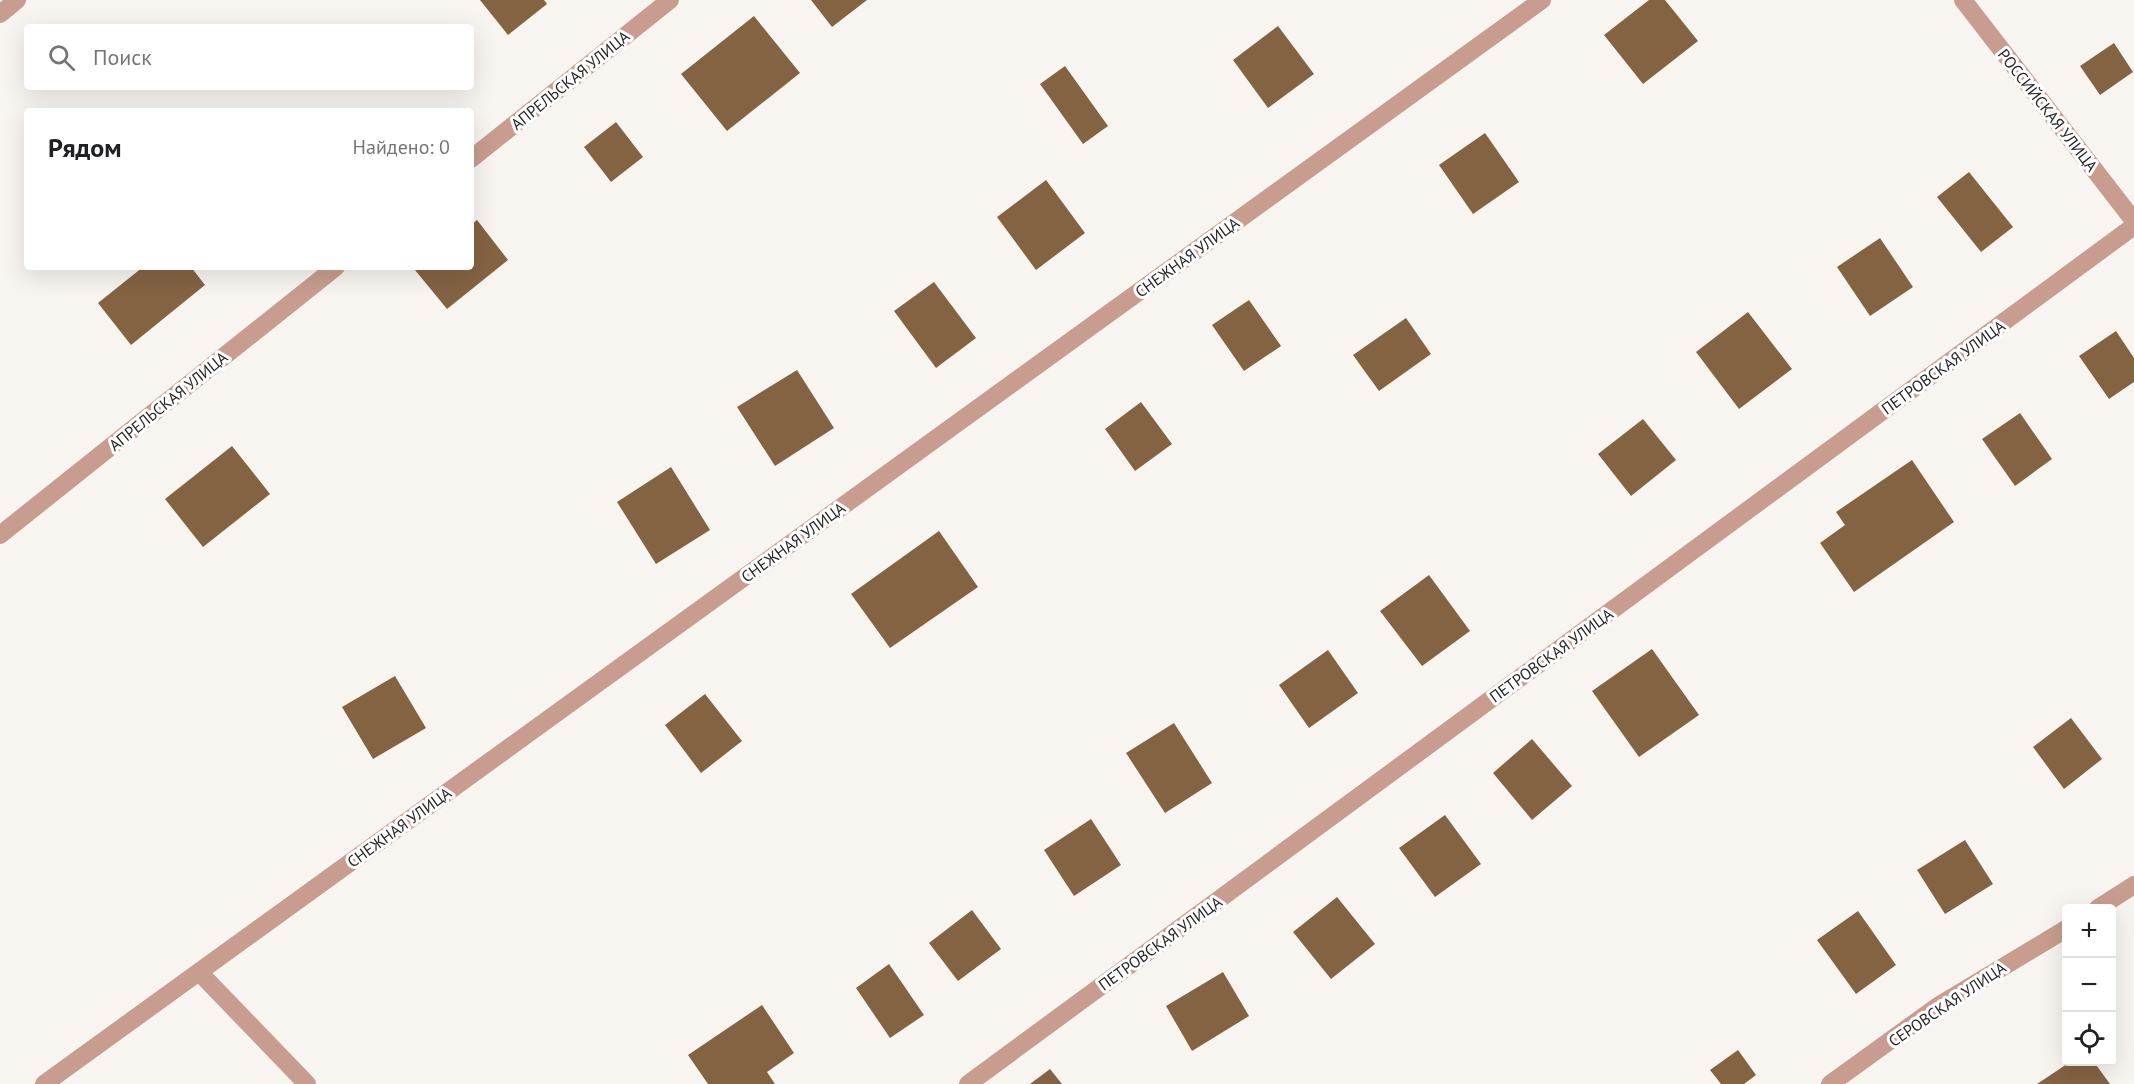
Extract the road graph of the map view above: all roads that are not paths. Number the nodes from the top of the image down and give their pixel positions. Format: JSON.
{"nodes":[{"id":1,"x":17,"y":0,"type":"edge"},
{"id":2,"x":670,"y":0,"type":"edge"},
{"id":3,"x":1542,"y":0,"type":"edge"},
{"id":4,"x":1963,"y":0,"type":"edge"},
{"id":5,"x":0,"y":14,"type":"edge"},
{"id":6,"x":474,"y":157,"type":"edge"},
{"id":7,"x":2134,"y":221,"type":"edge"},
{"id":8,"x":2134,"y":226,"type":"edge"},
{"id":9,"x":332,"y":270,"type":"edge"},
{"id":10,"x":0,"y":535,"type":"edge"},
{"id":11,"x":2134,"y":885,"type":"edge"},
{"id":12,"x":2106,"y":904,"type":"edge"},
{"id":13,"x":2062,"y":932,"type":"edge"},
{"id":14,"x":199,"y":972,"type":"junction"},
{"id":15,"x":45,"y":1084,"type":"edge"},
{"id":16,"x":307,"y":1084,"type":"edge"},
{"id":17,"x":968,"y":1084,"type":"edge"},
{"id":18,"x":1830,"y":1084,"type":"edge"}],
"edges":[{"from":1,"to":5,"type":"street"},
{"from":2,"to":6,"type":"street","name":"АПРЕЛЬСКАЯ УЛИЦА"},
{"from":3,"to":14,"type":"street","name":"СНЕЖНАЯ УЛИЦА"},
{"from":4,"to":7,"type":"street","name":"РОССИЙСКАЯ УЛИЦА"},
{"from":8,"to":17,"type":"street","name":"ПЕТРОВСКАЯ УЛИЦА"},
{"from":9,"to":10,"type":"street","name":"АПРЕЛЬСКАЯ УЛИЦА"},
{"from":11,"to":12,"type":"street"},
{"from":13,"to":18,"type":"street","name":"СЕРОВСКАЯ УЛИЦА"},
{"from":14,"to":15,"type":"street","name":"СНЕЖНАЯ УЛИЦА"},
{"from":14,"to":16,"type":"street"}]}
